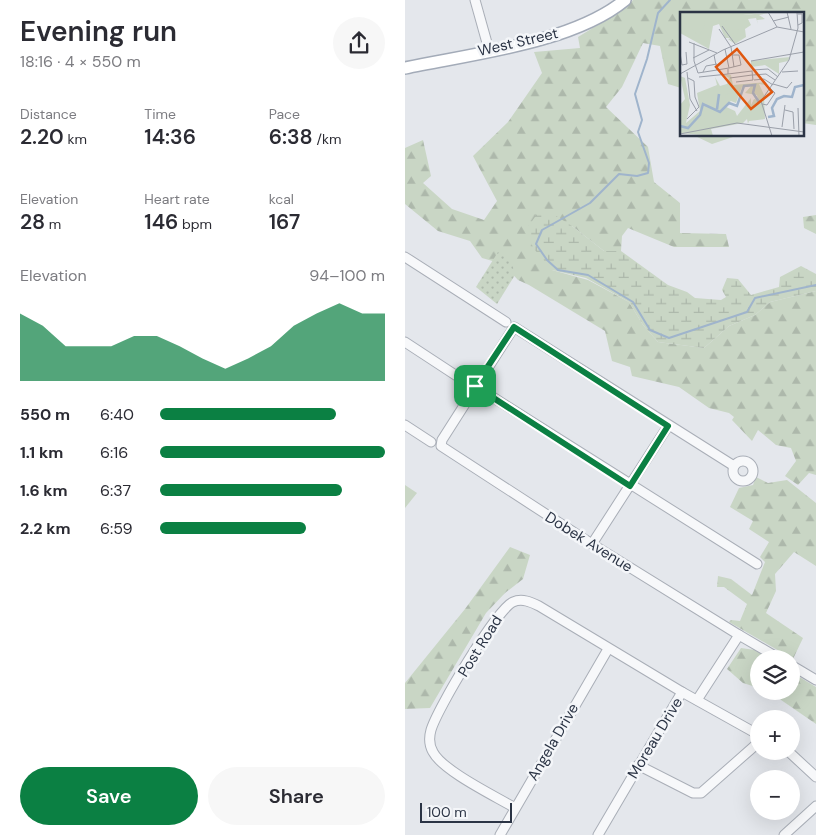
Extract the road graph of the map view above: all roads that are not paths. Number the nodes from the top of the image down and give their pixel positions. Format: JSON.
{"nodes":[{"id":1,"x":475,"y":0,"type":"edge"},
{"id":2,"x":625,"y":0,"type":"edge"},
{"id":3,"x":489,"y":50,"type":"junction"},
{"id":4,"x":405,"y":68,"type":"edge"},
{"id":5,"x":405,"y":257,"type":"edge"},
{"id":6,"x":506,"y":322,"type":"dead end"},
{"id":7,"x":405,"y":342,"type":"edge"},
{"id":8,"x":472,"y":385,"type":"junction"},
{"id":9,"x":405,"y":425,"type":"edge"},
{"id":10,"x":668,"y":426,"type":"junction"},
{"id":11,"x":431,"y":442,"type":"dead end"},
{"id":12,"x":735,"y":466,"type":"dead end"},
{"id":13,"x":630,"y":486,"type":"junction"},
{"id":14,"x":592,"y":544,"type":"junction"},
{"id":15,"x":757,"y":564,"type":"dead end"},
{"id":16,"x":739,"y":636,"type":"junction"},
{"id":17,"x":608,"y":649,"type":"junction"},
{"id":18,"x":764,"y":650,"type":"edge"},
{"id":19,"x":800,"y":670,"type":"edge"},
{"id":20,"x":816,"y":680,"type":"edge"},
{"id":21,"x":682,"y":692,"type":"junction"},
{"id":22,"x":697,"y":700,"type":"junction"},
{"id":23,"x":750,"y":730,"type":"edge"},
{"id":24,"x":750,"y":750,"type":"edge"},
{"id":25,"x":798,"y":760,"type":"edge"},
{"id":26,"x":639,"y":765,"type":"junction"},
{"id":27,"x":816,"y":777,"type":"edge"},
{"id":28,"x":816,"y":806,"type":"edge"},
{"id":29,"x":515,"y":808,"type":"junction"},
{"id":30,"x":500,"y":835,"type":"edge"},
{"id":31,"x":598,"y":835,"type":"edge"},
{"id":32,"x":784,"y":835,"type":"edge"}],
"edges":[{"from":1,"to":3,"type":"street"},
{"from":2,"to":3,"type":"main road","name":"West Street"},
{"from":3,"to":4,"type":"main road","name":"West Street"},
{"from":5,"to":6,"type":"street"},
{"from":7,"to":8,"type":"street"},
{"from":8,"to":10,"type":"street"},
{"from":8,"to":13,"type":"street"},
{"from":8,"to":14,"type":"street","name":"Dobek Avenue"},
{"from":9,"to":11,"type":"street"},
{"from":10,"to":12,"type":"street"},
{"from":10,"to":13,"type":"street"},
{"from":13,"to":14,"type":"street"},
{"from":13,"to":15,"type":"street"},
{"from":14,"to":16,"type":"street","name":"Dobek Avenue"},
{"from":16,"to":18,"type":"street","name":"Dobek Avenue"},
{"from":16,"to":22,"type":"street"},
{"from":17,"to":21,"type":"street","name":"Post Road"},
{"from":17,"to":29,"type":"street","name":"Angela Drive"},
{"from":17,"to":29,"type":"street","name":"Post Road"},
{"from":19,"to":20,"type":"street"},
{"from":21,"to":22,"type":"street","name":"Moreau Drive"},
{"from":21,"to":26,"type":"street","name":"Moreau Drive"},
{"from":22,"to":23,"type":"street","name":"Moreau Drive"},
{"from":24,"to":26,"type":"street"},
{"from":25,"to":27,"type":"street"},
{"from":26,"to":31,"type":"street","name":"Moreau Drive"},
{"from":28,"to":32,"type":"street"},
{"from":29,"to":30,"type":"street","name":"Angela Drive"}]}
